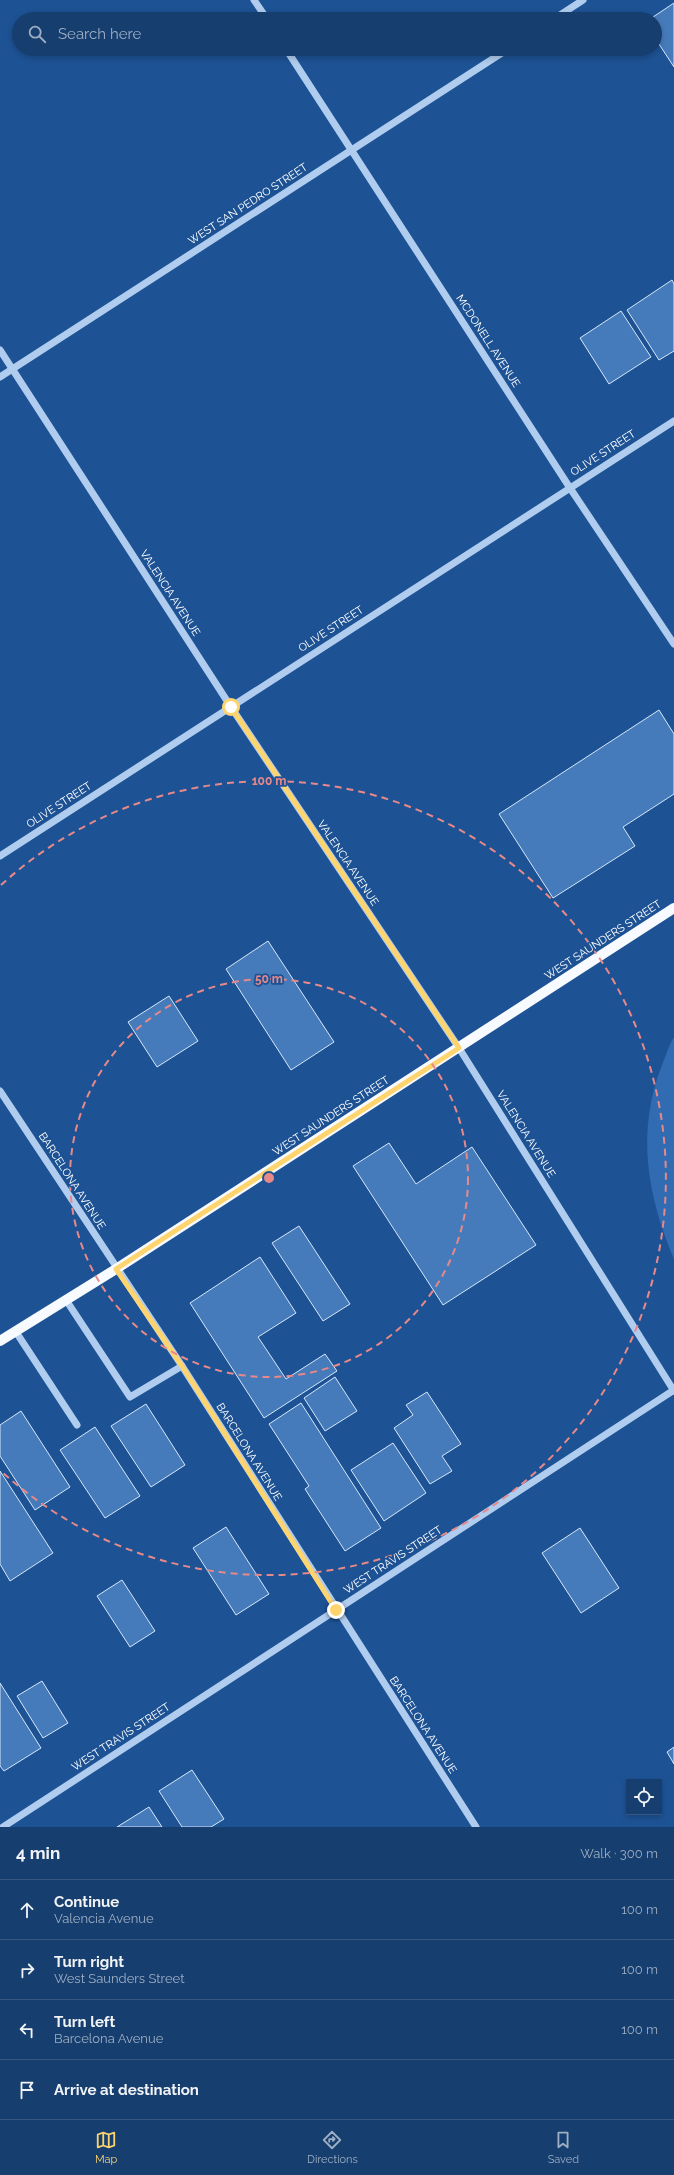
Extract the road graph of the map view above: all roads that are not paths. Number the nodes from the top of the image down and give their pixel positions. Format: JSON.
{"nodes":[{"id":1,"x":254,"y":0,"type":"edge"},
{"id":2,"x":583,"y":0,"type":"edge"},
{"id":3,"x":262,"y":12,"type":"edge"},
{"id":4,"x":565,"y":12,"type":"edge"},
{"id":5,"x":291,"y":56,"type":"edge"},
{"id":6,"x":497,"y":56,"type":"edge"},
{"id":7,"x":351,"y":150,"type":"junction"},
{"id":8,"x":0,"y":350,"type":"edge"},
{"id":9,"x":12,"y":369,"type":"junction"},
{"id":10,"x":0,"y":377,"type":"edge"},
{"id":11,"x":674,"y":421,"type":"edge"},
{"id":12,"x":570,"y":488,"type":"junction"},
{"id":13,"x":674,"y":644,"type":"edge"},
{"id":14,"x":231,"y":707,"type":"junction"},
{"id":15,"x":0,"y":856,"type":"edge"},
{"id":16,"x":674,"y":908,"type":"edge"},
{"id":17,"x":459,"y":1048,"type":"junction"},
{"id":18,"x":0,"y":1091,"type":"edge"},
{"id":19,"x":116,"y":1269,"type":"junction"},
{"id":20,"x":66,"y":1300,"type":"junction"},
{"id":21,"x":16,"y":1332,"type":"junction"},
{"id":22,"x":0,"y":1341,"type":"edge"},
{"id":23,"x":182,"y":1366,"type":"junction"},
{"id":24,"x":674,"y":1391,"type":"edge"},
{"id":25,"x":77,"y":1425,"type":"dead end"},
{"id":26,"x":336,"y":1610,"type":"junction"},
{"id":27,"x":3,"y":1827,"type":"edge"},
{"id":28,"x":476,"y":1827,"type":"edge"}],
"edges":[{"from":1,"to":3,"type":"street"},
{"from":2,"to":4,"type":"street"},
{"from":5,"to":7,"type":"street","name":"MCDONELL AVENUE"},
{"from":6,"to":7,"type":"street","name":"WEST SAN PEDRO STREET"},
{"from":7,"to":9,"type":"street","name":"WEST SAN PEDRO STREET"},
{"from":7,"to":12,"type":"street","name":"MCDONELL AVENUE"},
{"from":8,"to":9,"type":"street","name":"VALENCIA AVENUE"},
{"from":9,"to":10,"type":"street","name":"WEST SAN PEDRO STREET"},
{"from":9,"to":14,"type":"street","name":"VALENCIA AVENUE"},
{"from":11,"to":12,"type":"street","name":"OLIVE STREET"},
{"from":12,"to":13,"type":"street","name":"MCDONELL AVENUE"},
{"from":12,"to":14,"type":"street","name":"OLIVE STREET"},
{"from":14,"to":15,"type":"street","name":"OLIVE STREET"},
{"from":14,"to":17,"type":"street","name":"VALENCIA AVENUE"},
{"from":16,"to":17,"type":"main road","name":"WEST SAUNDERS STREET"},
{"from":17,"to":19,"type":"main road","name":"WEST SAUNDERS STREET"},
{"from":17,"to":24,"type":"street","name":"VALENCIA AVENUE"},
{"from":18,"to":19,"type":"street","name":"BARCELONA AVENUE"},
{"from":19,"to":20,"type":"main road","name":"WEST SAUNDERS STREET"},
{"from":19,"to":23,"type":"street","name":"BARCELONA AVENUE"},
{"from":20,"to":21,"type":"main road","name":"WEST SAUNDERS STREET"},
{"from":20,"to":23,"type":"street"},
{"from":21,"to":22,"type":"main road","name":"WEST SAUNDERS STREET"},
{"from":21,"to":25,"type":"street"},
{"from":23,"to":26,"type":"street","name":"BARCELONA AVENUE"},
{"from":24,"to":26,"type":"street","name":"WEST TRAVIS STREET"},
{"from":26,"to":27,"type":"street","name":"WEST TRAVIS STREET"},
{"from":26,"to":28,"type":"street","name":"BARCELONA AVENUE"}]}
